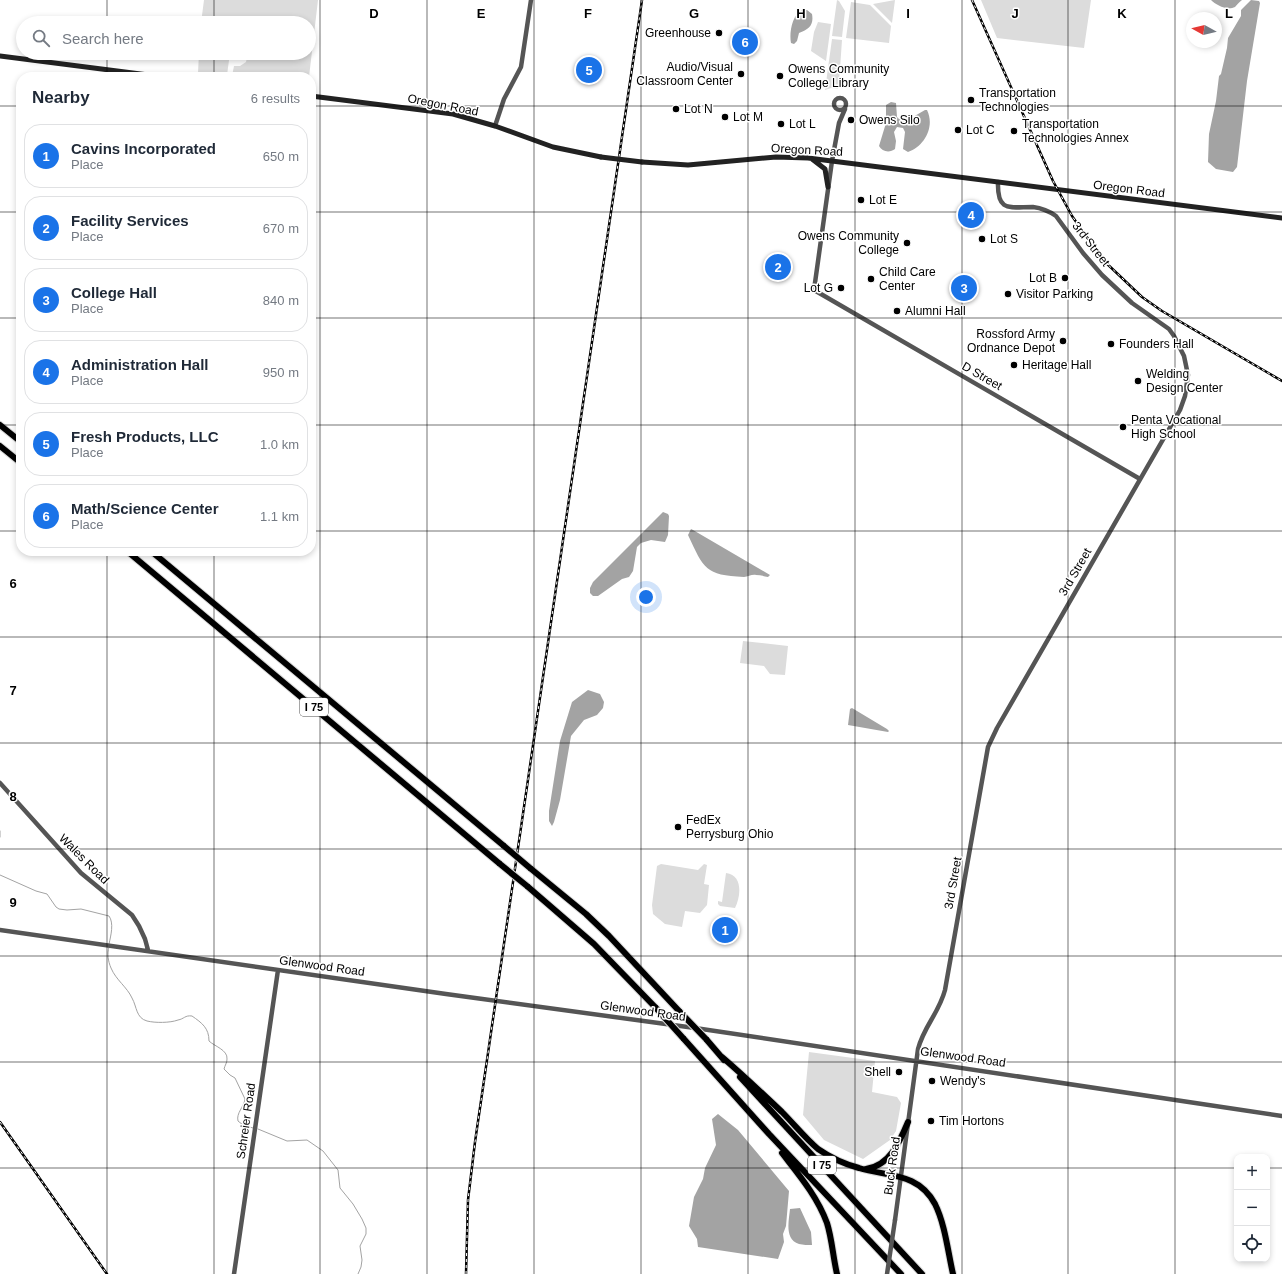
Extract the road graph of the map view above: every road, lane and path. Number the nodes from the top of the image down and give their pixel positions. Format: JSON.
{"nodes":[{"id":1,"x":531,"y":0,"type":"edge"},
{"id":2,"x":0,"y":56,"type":"edge"},
{"id":3,"x":16,"y":58,"type":"edge"},
{"id":4,"x":31,"y":60,"type":"edge"},
{"id":5,"x":125,"y":72,"type":"edge"},
{"id":6,"x":316,"y":97,"type":"edge"},
{"id":7,"x":837,"y":109,"type":"junction"},
{"id":8,"x":845,"y":109,"type":"junction"},
{"id":9,"x":839,"y":123,"type":"junction"},
{"id":10,"x":495,"y":126,"type":"junction"},
{"id":11,"x":812,"y":159,"type":"junction"},
{"id":12,"x":832,"y":160,"type":"junction"},
{"id":13,"x":998,"y":182,"type":"junction"},
{"id":14,"x":828,"y":187,"type":"junction"},
{"id":15,"x":1282,"y":218,"type":"edge"},
{"id":16,"x":0,"y":424,"type":"edge"},
{"id":17,"x":16,"y":438,"type":"edge"},
{"id":18,"x":0,"y":446,"type":"edge"},
{"id":19,"x":16,"y":460,"type":"edge"},
{"id":20,"x":1140,"y":479,"type":"junction"},
{"id":21,"x":133,"y":556,"type":"edge"},
{"id":22,"x":157,"y":556,"type":"edge"},
{"id":23,"x":0,"y":783,"type":"edge"},
{"id":24,"x":0,"y":930,"type":"edge"},
{"id":25,"x":148,"y":950,"type":"junction"},
{"id":26,"x":278,"y":970,"type":"junction"},
{"id":27,"x":722,"y":1057,"type":"junction"},
{"id":28,"x":917,"y":1061,"type":"junction"},
{"id":29,"x":1282,"y":1116,"type":"edge"},
{"id":30,"x":908,"y":1122,"type":"junction"},
{"id":31,"x":769,"y":1134,"type":"junction"},
{"id":32,"x":860,"y":1169,"type":"junction"},
{"id":33,"x":901,"y":1176,"type":"junction"},
{"id":34,"x":234,"y":1274,"type":"edge"},
{"id":35,"x":837,"y":1274,"type":"edge"},
{"id":36,"x":887,"y":1274,"type":"edge"},
{"id":37,"x":901,"y":1274,"type":"edge"},
{"id":38,"x":922,"y":1274,"type":"edge"},
{"id":39,"x":953,"y":1274,"type":"edge"}],
"edges":[{"from":1,"to":10,"type":"street"},
{"from":2,"to":3,"type":"main road"},
{"from":4,"to":5,"type":"main road"},
{"from":6,"to":10,"type":"main road","name":"Oregon Road"},
{"from":7,"to":8,"type":"street"},
{"from":7,"to":8,"type":"street"},
{"from":7,"to":9,"type":"street"},
{"from":8,"to":9,"type":"street"},
{"from":9,"to":12,"type":"street"},
{"from":10,"to":11,"type":"main road","name":"Oregon Road","bridge":true},
{"from":11,"to":12,"type":"main road","name":"Oregon Road"},
{"from":11,"to":14,"type":"main road"},
{"from":12,"to":13,"type":"main road","name":"Oregon Road"},
{"from":12,"to":14,"type":"street"},
{"from":13,"to":15,"type":"main road","name":"Oregon Road"},
{"from":13,"to":20,"type":"street","name":"3rd Street"},
{"from":14,"to":20,"type":"street","name":"D Street"},
{"from":16,"to":17,"type":"highway"},
{"from":18,"to":19,"type":"highway"},
{"from":20,"to":28,"type":"street","name":"3rd Street"},
{"from":21,"to":31,"type":"highway","number":"I 75","bridge":true},
{"from":22,"to":27,"type":"highway","number":"I 75","bridge":true},
{"from":23,"to":25,"type":"street","name":"Wales Road"},
{"from":24,"to":25,"type":"street","name":"Glenwood Road"},
{"from":25,"to":26,"type":"street","name":"Glenwood Road"},
{"from":26,"to":28,"type":"street","name":"Glenwood Road"},
{"from":26,"to":34,"type":"street","name":"Schreier Road"},
{"from":27,"to":32,"type":"highway"},
{"from":27,"to":38,"type":"highway","number":"I 75"},
{"from":28,"to":29,"type":"street","name":"Glenwood Road"},
{"from":28,"to":30,"type":"street","name":"Buck Road"},
{"from":30,"to":32,"type":"highway"},
{"from":30,"to":33,"type":"street","name":"Buck Road"},
{"from":31,"to":35,"type":"highway"},
{"from":31,"to":37,"type":"highway","number":"I 75"},
{"from":32,"to":33,"type":"highway"},
{"from":33,"to":36,"type":"street","name":"Buck Road","bridge":true},
{"from":33,"to":39,"type":"highway"}]}
